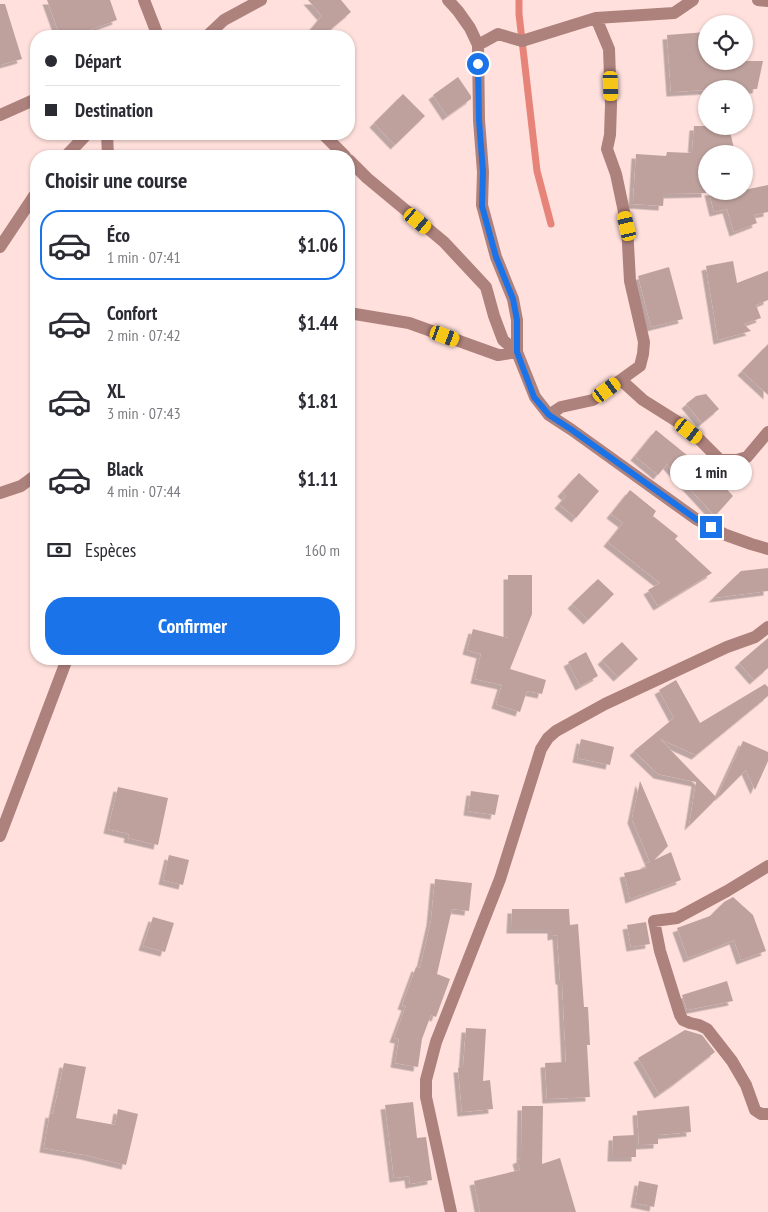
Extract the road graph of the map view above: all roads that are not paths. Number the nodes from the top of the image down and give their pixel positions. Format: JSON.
{"nodes":[{"id":1,"x":144,"y":0,"type":"edge"},
{"id":2,"x":261,"y":0,"type":"edge"},
{"id":3,"x":448,"y":0,"type":"edge"},
{"id":4,"x":693,"y":0,"type":"edge"},
{"id":5,"x":758,"y":0,"type":"edge"},
{"id":6,"x":768,"y":1,"type":"edge"},
{"id":7,"x":596,"y":18,"type":"junction"},
{"id":8,"x":156,"y":30,"type":"edge"},
{"id":9,"x":213,"y":30,"type":"edge"},
{"id":10,"x":478,"y":45,"type":"junction"},
{"id":11,"x":30,"y":102,"type":"edge"},
{"id":12,"x":0,"y":114,"type":"edge"},
{"id":13,"x":81,"y":140,"type":"edge"},
{"id":14,"x":329,"y":140,"type":"edge"},
{"id":15,"x":72,"y":150,"type":"edge"},
{"id":16,"x":339,"y":150,"type":"edge"},
{"id":17,"x":355,"y":166,"type":"edge"},
{"id":18,"x":30,"y":202,"type":"edge"},
{"id":19,"x":0,"y":247,"type":"edge"},
{"id":20,"x":355,"y":314,"type":"edge"},
{"id":21,"x":517,"y":352,"type":"junction"},
{"id":22,"x":621,"y":380,"type":"junction"},
{"id":23,"x":549,"y":415,"type":"junction"},
{"id":24,"x":768,"y":432,"type":"edge"},
{"id":25,"x":30,"y":479,"type":"edge"},
{"id":26,"x":0,"y":493,"type":"edge"},
{"id":27,"x":768,"y":548,"type":"edge"},
{"id":28,"x":768,"y":627,"type":"edge"},
{"id":29,"x":65,"y":665,"type":"edge"},
{"id":30,"x":0,"y":836,"type":"edge"},
{"id":31,"x":768,"y":866,"type":"edge"},
{"id":32,"x":768,"y":1114,"type":"edge"},
{"id":33,"x":451,"y":1212,"type":"edge"}],
"edges":[{"from":1,"to":8,"type":"street"},
{"from":2,"to":9,"type":"street"},
{"from":3,"to":10,"type":"street"},
{"from":4,"to":7,"type":"street"},
{"from":5,"to":6,"type":"street"},
{"from":7,"to":10,"type":"street"},
{"from":7,"to":22,"type":"street"},
{"from":10,"to":21,"type":"street"},
{"from":11,"to":12,"type":"street"},
{"from":13,"to":15,"type":"street"},
{"from":14,"to":16,"type":"street"},
{"from":17,"to":21,"type":"street"},
{"from":18,"to":19,"type":"street"},
{"from":20,"to":21,"type":"street"},
{"from":21,"to":23,"type":"street"},
{"from":22,"to":23,"type":"street"},
{"from":22,"to":24,"type":"street"},
{"from":23,"to":27,"type":"street"},
{"from":25,"to":26,"type":"street"},
{"from":28,"to":33,"type":"street"},
{"from":29,"to":30,"type":"street"},
{"from":31,"to":32,"type":"street"}]}
